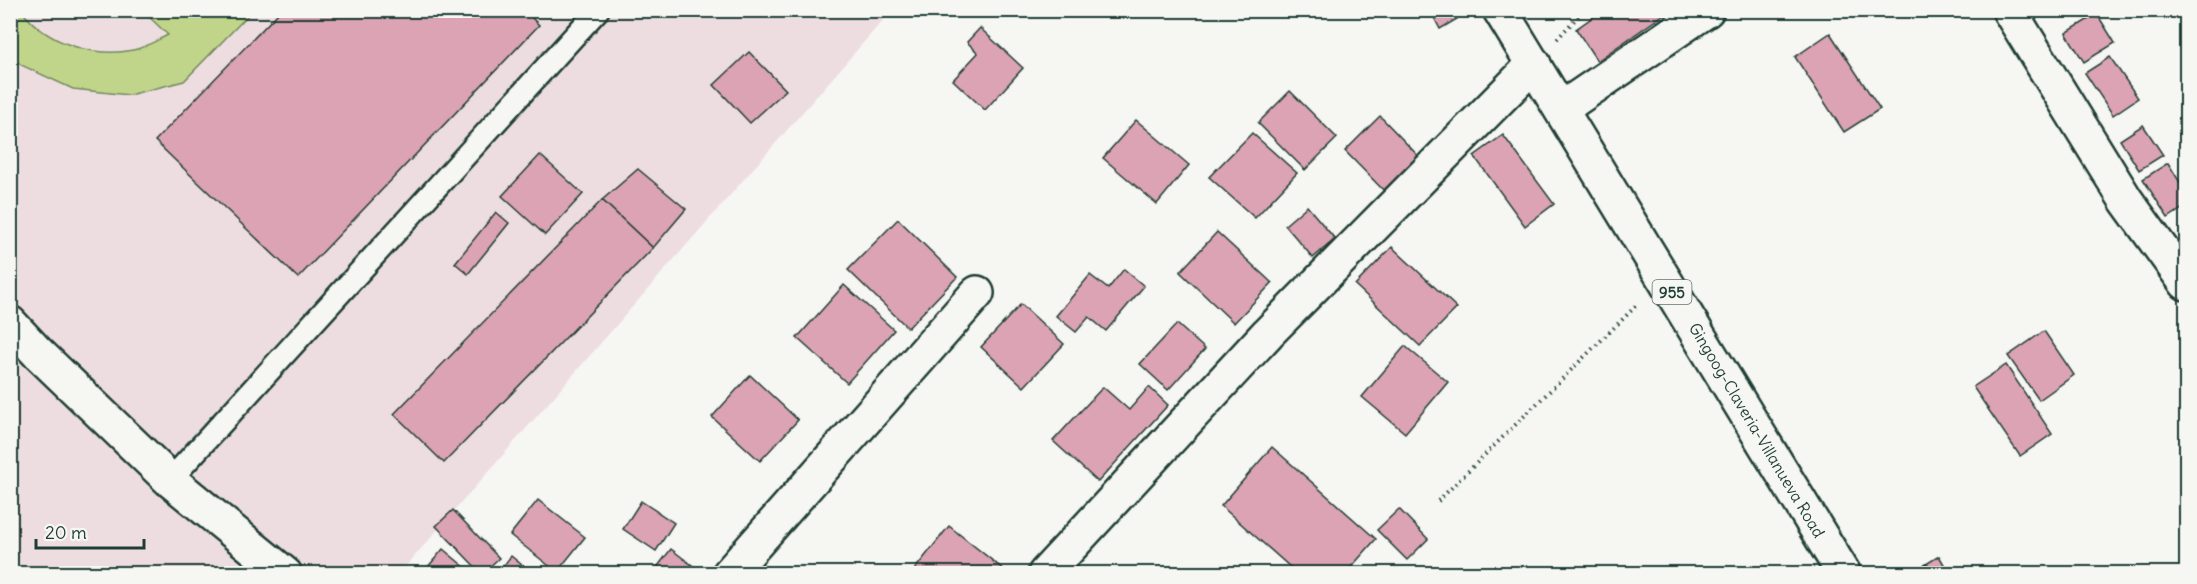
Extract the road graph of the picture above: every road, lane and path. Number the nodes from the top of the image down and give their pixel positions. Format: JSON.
{"nodes":[{"id":1,"x":598,"y":10,"type":"edge"},
{"id":2,"x":1500,"y":10,"type":"edge"},
{"id":3,"x":1707,"y":10,"type":"edge"},
{"id":4,"x":2009,"y":10,"type":"edge"},
{"id":5,"x":1534,"y":64,"type":"junction"},
{"id":6,"x":1561,"y":109,"type":"junction"},
{"id":7,"x":1664,"y":278,"type":"junction"},
{"id":8,"x":2187,"y":283,"type":"edge"},
{"id":9,"x":977,"y":293,"type":"dead end"},
{"id":10,"x":10,"y":323,"type":"edge"},
{"id":11,"x":170,"y":480,"type":"junction"},
{"id":12,"x":1438,"y":501,"type":"dead end"},
{"id":13,"x":285,"y":573,"type":"edge"},
{"id":14,"x":729,"y":573,"type":"edge"},
{"id":15,"x":1045,"y":573,"type":"edge"},
{"id":16,"x":1844,"y":573,"type":"edge"}],
"edges":[{"from":1,"to":11,"type":"lane"},
{"from":2,"to":5,"type":"street","name":"Gingoog-Claveria-Villanueva Road","number":"955"},
{"from":3,"to":6,"type":"street"},
{"from":4,"to":8,"type":"street"},
{"from":5,"to":6,"type":"street","name":"Gingoog-Claveria-Villanueva Road","number":"955"},
{"from":5,"to":15,"type":"street"},
{"from":6,"to":7,"type":"street","name":"Gingoog-Claveria-Villanueva Road","number":"955"},
{"from":7,"to":12,"type":"path"},
{"from":7,"to":16,"type":"street","name":"Gingoog-Claveria-Villanueva Road","number":"955"},
{"from":9,"to":14,"type":"street"},
{"from":10,"to":11,"type":"street"},
{"from":11,"to":13,"type":"street"}]}
